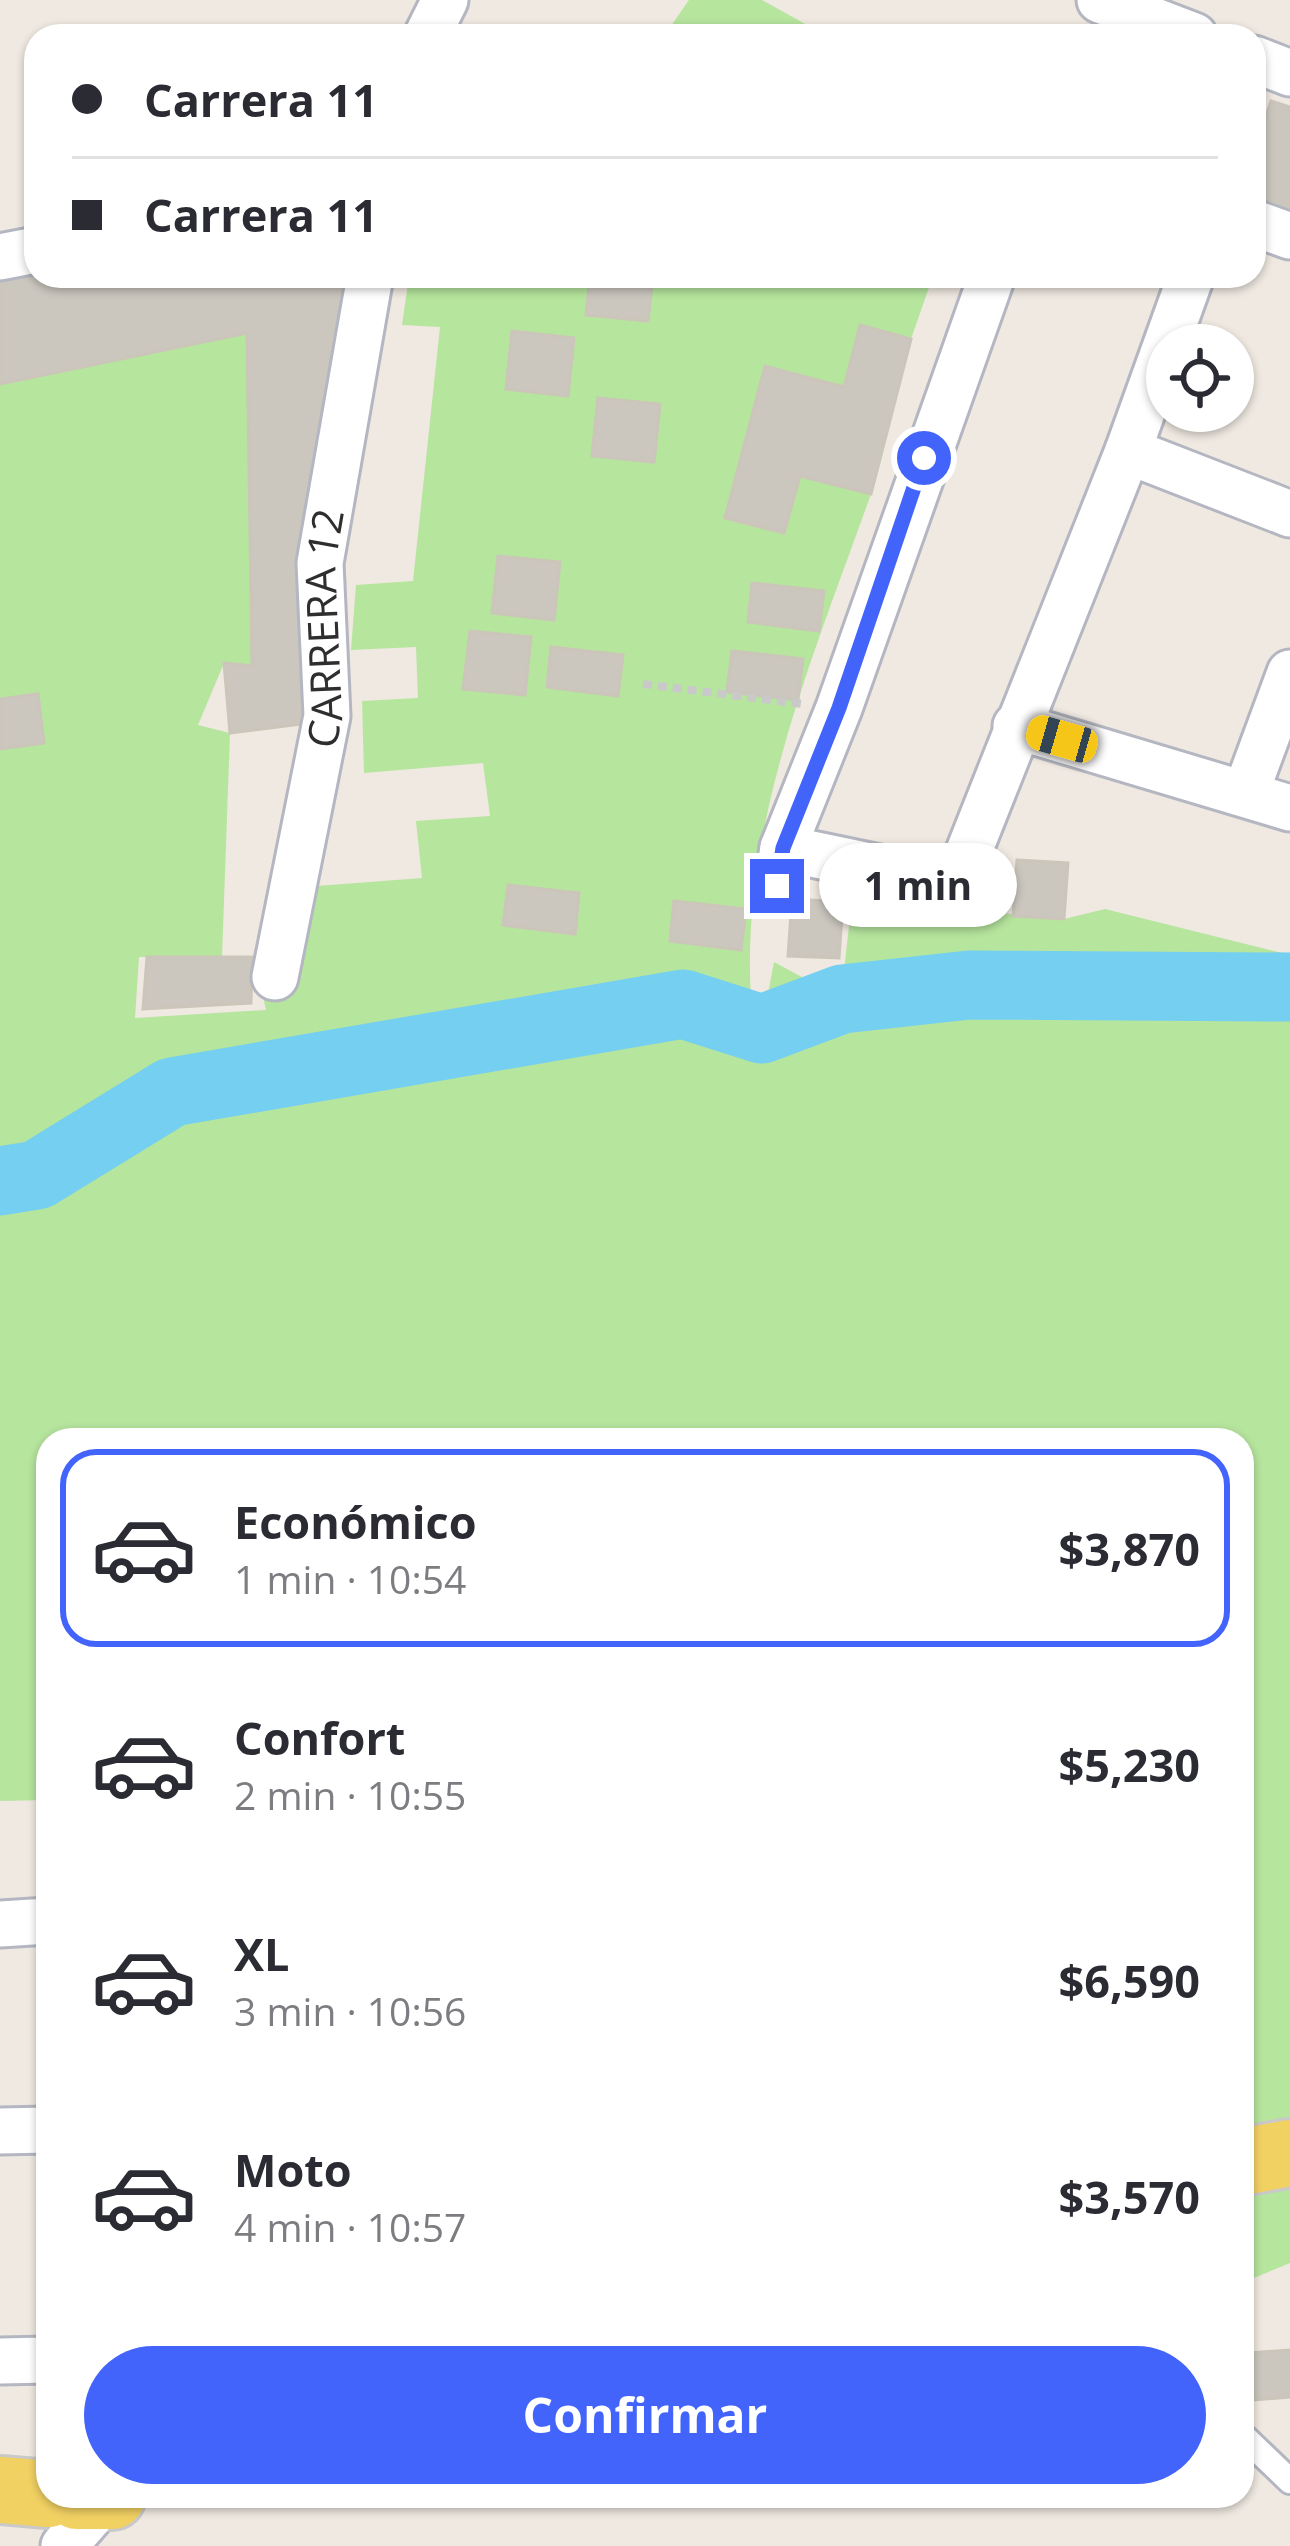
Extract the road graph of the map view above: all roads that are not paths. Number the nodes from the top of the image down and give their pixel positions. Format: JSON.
{"nodes":[{"id":1,"x":1101,"y":0,"type":"edge"},
{"id":2,"x":1163,"y":24,"type":"edge"},
{"id":3,"x":368,"y":288,"type":"edge"},
{"id":4,"x":988,"y":288,"type":"edge"},
{"id":5,"x":1187,"y":288,"type":"edge"},
{"id":6,"x":1128,"y":451,"type":"junction"},
{"id":7,"x":1290,"y":514,"type":"edge"},
{"id":8,"x":1290,"y":674,"type":"edge"},
{"id":9,"x":1016,"y":726,"type":"junction"},
{"id":10,"x":1246,"y":792,"type":"junction"},
{"id":11,"x":1290,"y":808,"type":"edge"},
{"id":12,"x":274,"y":977,"type":"dead end"},
{"id":13,"x":36,"y":1922,"type":"edge"},
{"id":14,"x":0,"y":1924,"type":"edge"},
{"id":15,"x":36,"y":2130,"type":"edge"},
{"id":16,"x":0,"y":2131,"type":"edge"},
{"id":17,"x":1290,"y":2153,"type":"edge"},
{"id":18,"x":1254,"y":2160,"type":"edge"},
{"id":19,"x":36,"y":2360,"type":"edge"},
{"id":20,"x":0,"y":2361,"type":"edge"},
{"id":21,"x":1254,"y":2446,"type":"edge"},
{"id":22,"x":1290,"y":2481,"type":"edge"},
{"id":23,"x":0,"y":2491,"type":"edge"},
{"id":24,"x":36,"y":2498,"type":"edge"}],
"edges":[{"from":1,"to":2,"type":"street"},
{"from":3,"to":12,"type":"street","name":"CARRERA 12"},
{"from":4,"to":9,"type":"street"},
{"from":5,"to":6,"type":"street"},
{"from":6,"to":7,"type":"street"},
{"from":6,"to":9,"type":"street"},
{"from":8,"to":10,"type":"street"},
{"from":9,"to":10,"type":"street"},
{"from":10,"to":11,"type":"street"},
{"from":13,"to":14,"type":"street"},
{"from":15,"to":16,"type":"street"},
{"from":17,"to":18,"type":"main road"},
{"from":19,"to":20,"type":"street"},
{"from":21,"to":22,"type":"lane"},
{"from":23,"to":24,"type":"main road"}]}
